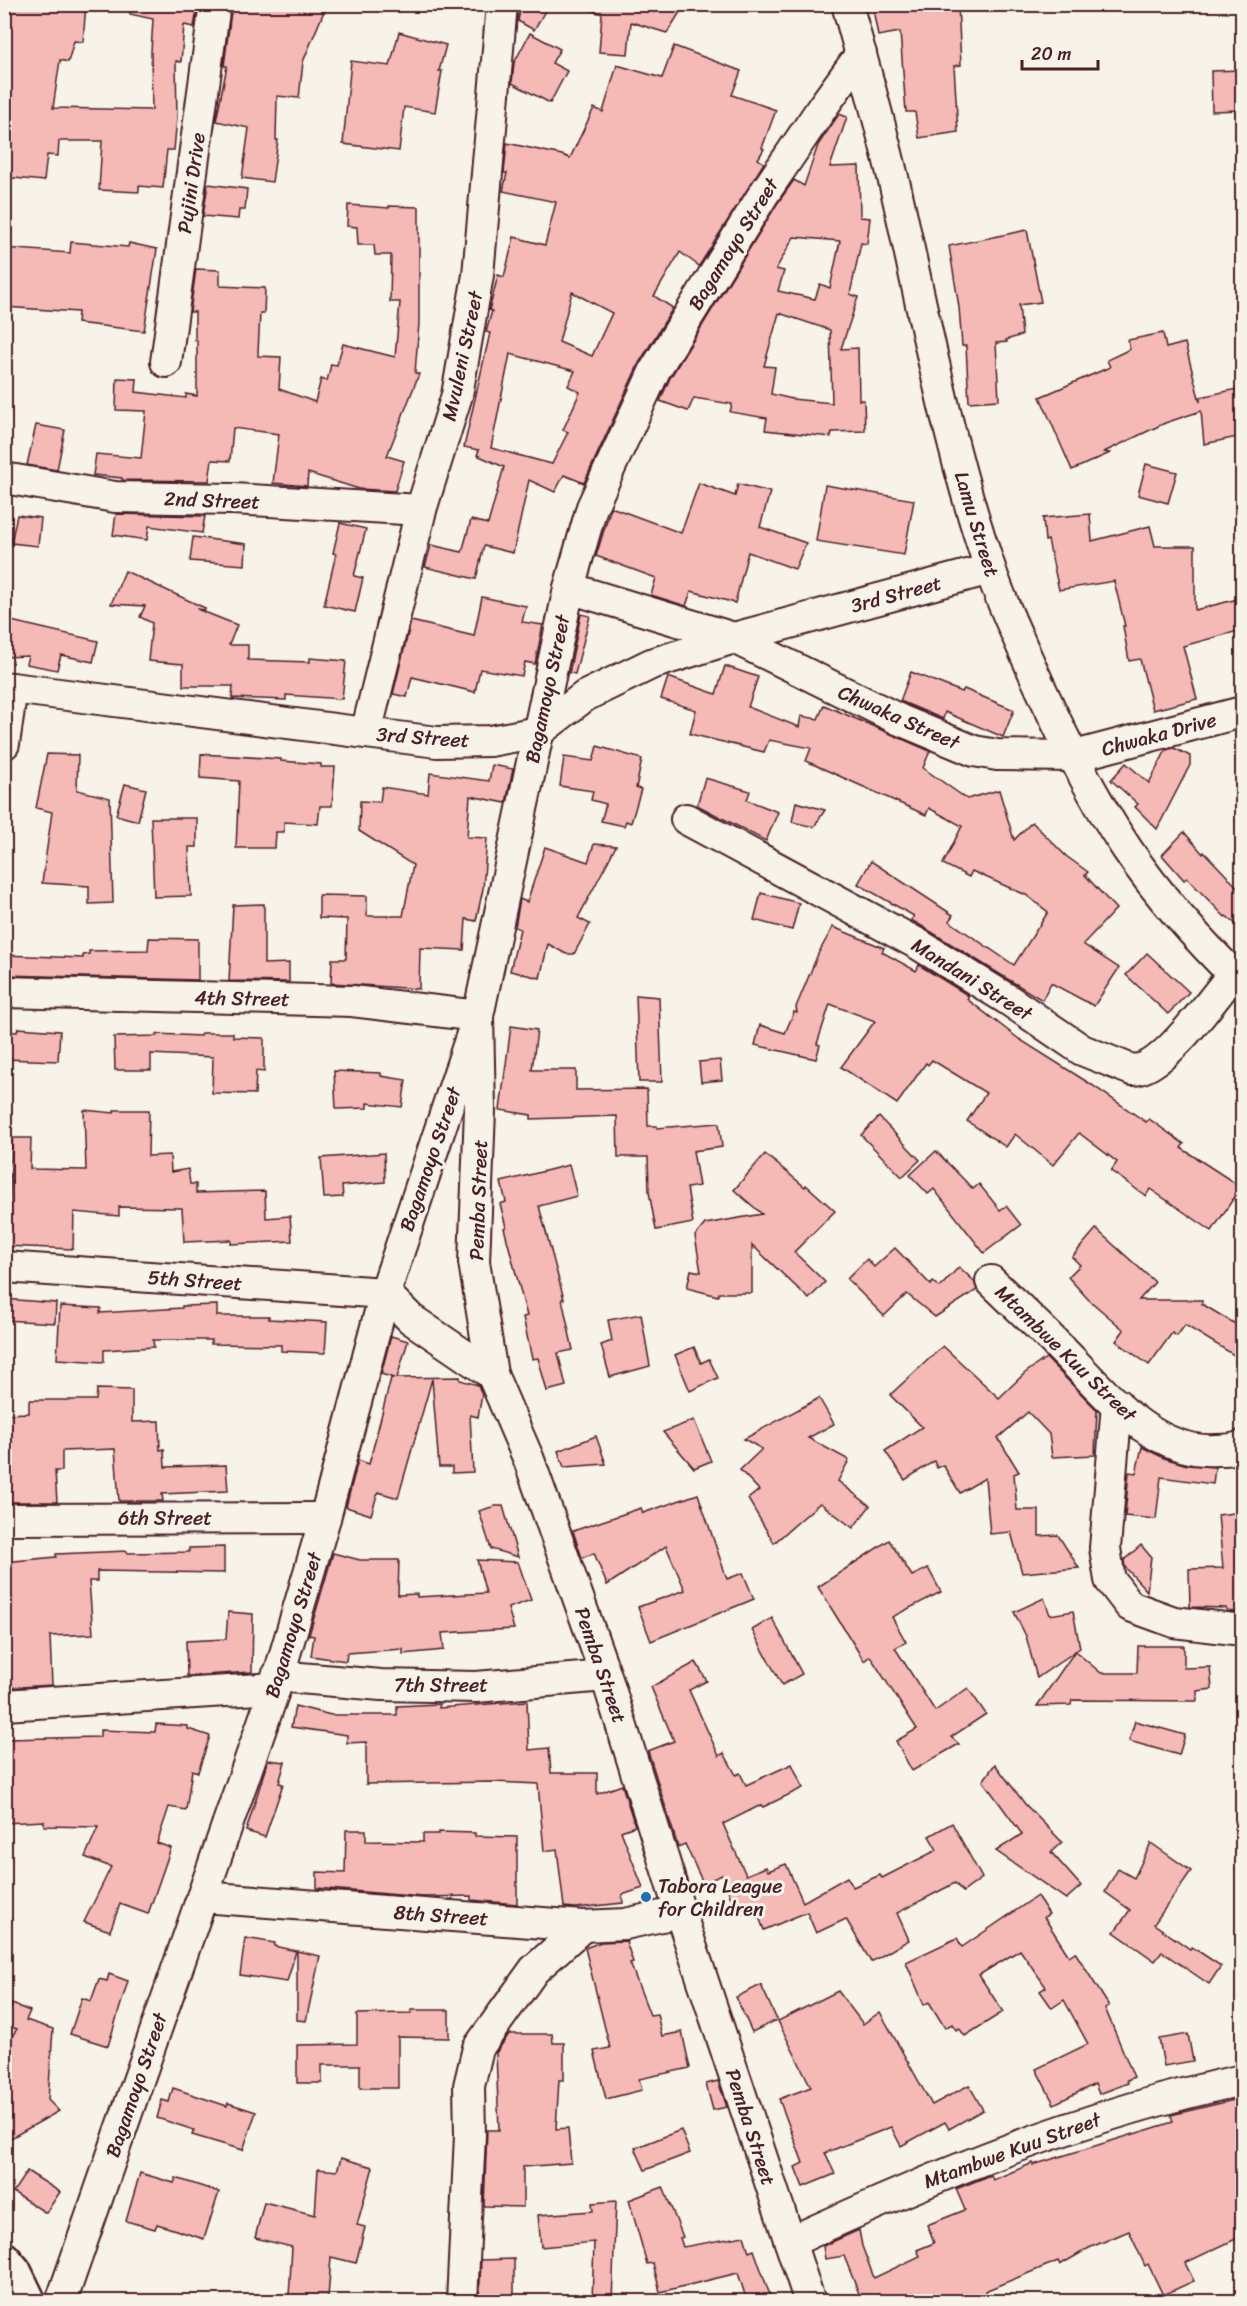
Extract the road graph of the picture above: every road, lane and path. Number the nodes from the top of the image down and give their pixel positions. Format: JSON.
{"nodes":[{"id":1,"x":215,"y":4,"type":"edge"},
{"id":2,"x":502,"y":4,"type":"edge"},
{"id":3,"x":846,"y":4,"type":"edge"},
{"id":4,"x":861,"y":54,"type":"junction"},
{"id":5,"x":166,"y":362,"type":"dead end"},
{"id":6,"x":4,"y":478,"type":"edge"},
{"id":7,"x":421,"y":510,"type":"junction"},
{"id":8,"x":990,"y":569,"type":"junction"},
{"id":9,"x":569,"y":588,"type":"junction"},
{"id":10,"x":734,"y":638,"type":"junction"},
{"id":11,"x":8,"y":687,"type":"edge"},
{"id":12,"x":1242,"y":712,"type":"edge"},
{"id":13,"x":538,"y":732,"type":"junction"},
{"id":14,"x":366,"y":733,"type":"junction"},
{"id":15,"x":4,"y":744,"type":"edge"},
{"id":16,"x":1075,"y":756,"type":"junction"},
{"id":17,"x":686,"y":819,"type":"dead end"},
{"id":18,"x":1238,"y":979,"type":"edge"},
{"id":19,"x":4,"y":992,"type":"edge"},
{"id":20,"x":478,"y":1016,"type":"junction"},
{"id":21,"x":4,"y":1267,"type":"edge"},
{"id":22,"x":991,"y":1281,"type":"dead end"},
{"id":23,"x":385,"y":1293,"type":"junction"},
{"id":24,"x":492,"y":1374,"type":"junction"},
{"id":25,"x":1116,"y":1404,"type":"junction"},
{"id":26,"x":1242,"y":1446,"type":"edge"},
{"id":27,"x":325,"y":1518,"type":"junction"},
{"id":28,"x":4,"y":1519,"type":"edge"},
{"id":29,"x":1242,"y":1630,"type":"edge"},
{"id":30,"x":606,"y":1676,"type":"junction"},
{"id":31,"x":276,"y":1682,"type":"junction"},
{"id":32,"x":4,"y":1705,"type":"edge"},
{"id":33,"x":202,"y":1897,"type":"junction"},
{"id":34,"x":680,"y":1912,"type":"junction"},
{"id":35,"x":583,"y":1926,"type":"junction"},
{"id":36,"x":1242,"y":2080,"type":"edge"},
{"id":37,"x":790,"y":2242,"type":"junction"},
{"id":38,"x":4,"y":2259,"type":"edge"},
{"id":39,"x":29,"y":2301,"type":"edge"},
{"id":40,"x":61,"y":2301,"type":"edge"},
{"id":41,"x":462,"y":2301,"type":"edge"},
{"id":42,"x":810,"y":2301,"type":"edge"}],
"edges":[{"from":1,"to":5,"type":"street","name":"Pujini Drive"},
{"from":2,"to":7,"type":"street","name":"Mvuleni Street"},
{"from":3,"to":4,"type":"street","name":"Lamu Street"},
{"from":4,"to":8,"type":"street","name":"Lamu Street"},
{"from":4,"to":9,"type":"street","name":"Bagamoyo Street"},
{"from":6,"to":7,"type":"street","name":"2nd Street"},
{"from":7,"to":14,"type":"street","name":"Mvuleni Street"},
{"from":8,"to":10,"type":"street","name":"3rd Street"},
{"from":8,"to":16,"type":"street","name":"Lamu Street"},
{"from":9,"to":10,"type":"street","name":"Chwaka Street"},
{"from":9,"to":13,"type":"street","name":"Bagamoyo Street"},
{"from":10,"to":13,"type":"street","name":"3rd Street"},
{"from":10,"to":16,"type":"street","name":"Chwaka Street"},
{"from":11,"to":14,"type":"street","name":"3rd Street"},
{"from":11,"to":15,"type":"street"},
{"from":12,"to":16,"type":"street","name":"Chwaka Drive"},
{"from":13,"to":14,"type":"street","name":"3rd Street"},
{"from":13,"to":20,"type":"street","name":"Bagamoyo Street"},
{"from":16,"to":18,"type":"street","name":"Lamu Street"},
{"from":17,"to":18,"type":"street","name":"Mandani Street"},
{"from":19,"to":20,"type":"street","name":"4th Street"},
{"from":20,"to":23,"type":"street","name":"Bagamoyo Street"},
{"from":20,"to":24,"type":"street","name":"Pemba Street"},
{"from":21,"to":23,"type":"street","name":"5th Street"},
{"from":22,"to":25,"type":"street","name":"Mtambwe Kuu Street"},
{"from":23,"to":24,"type":"street"},
{"from":23,"to":27,"type":"street","name":"Bagamoyo Street"},
{"from":24,"to":30,"type":"street","name":"Pemba Street"},
{"from":25,"to":26,"type":"street","name":"Mtambwe Kuu Street"},
{"from":25,"to":29,"type":"street"},
{"from":27,"to":28,"type":"street","name":"6th Street"},
{"from":27,"to":31,"type":"street","name":"Bagamoyo Street"},
{"from":30,"to":31,"type":"street","name":"7th Street"},
{"from":30,"to":34,"type":"street","name":"Pemba Street"},
{"from":31,"to":32,"type":"street","name":"7th Street"},
{"from":31,"to":33,"type":"street","name":"Bagamoyo Street"},
{"from":33,"to":35,"type":"street","name":"8th Street"},
{"from":33,"to":40,"type":"street","name":"Bagamoyo Street"},
{"from":34,"to":35,"type":"street","name":"8th Street"},
{"from":34,"to":37,"type":"street","name":"Pemba Street"},
{"from":35,"to":41,"type":"street"},
{"from":36,"to":37,"type":"street","name":"Mtambwe Kuu Street"},
{"from":37,"to":42,"type":"street","name":"Pemba Street"},
{"from":38,"to":39,"type":"highway"}]}
